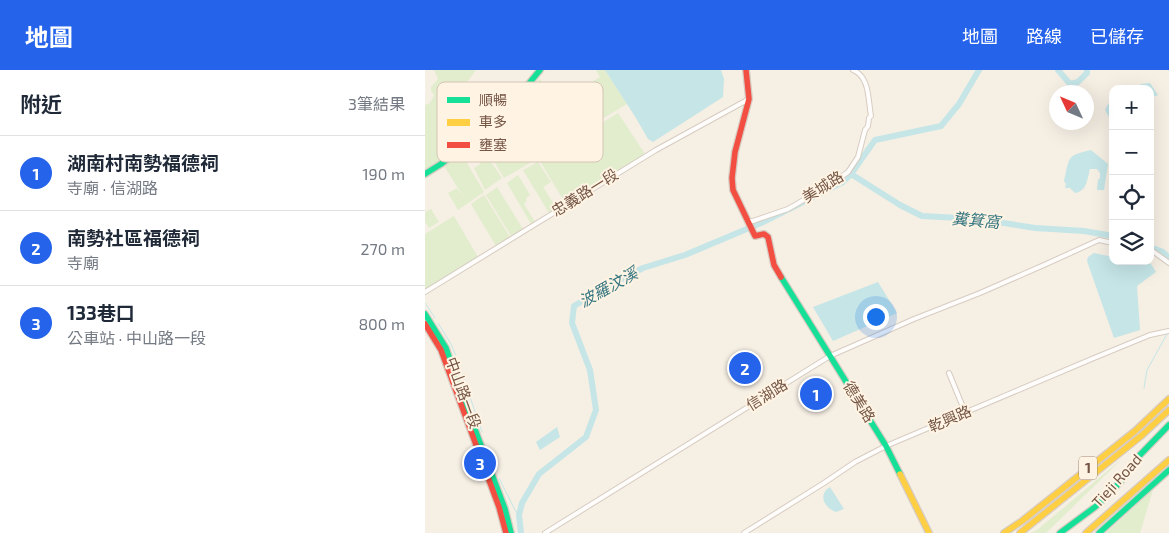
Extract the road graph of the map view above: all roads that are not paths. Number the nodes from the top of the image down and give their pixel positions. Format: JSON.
{"nodes":[{"id":1,"x":540,"y":70,"type":"edge"},
{"id":2,"x":747,"y":70,"type":"edge"},
{"id":3,"x":853,"y":70,"type":"edge"},
{"id":4,"x":530,"y":82,"type":"edge"},
{"id":5,"x":749,"y":99,"type":"junction"},
{"id":6,"x":444,"y":162,"type":"edge"},
{"id":7,"x":425,"y":174,"type":"edge"},
{"id":8,"x":748,"y":223,"type":"junction"},
{"id":9,"x":1109,"y":242,"type":"edge"},
{"id":10,"x":1154,"y":252,"type":"edge"},
{"id":11,"x":1169,"y":262,"type":"edge"},
{"id":12,"x":425,"y":292,"type":"edge"},
{"id":13,"x":425,"y":314,"type":"edge"},
{"id":14,"x":425,"y":324,"type":"edge"},
{"id":15,"x":1169,"y":330,"type":"edge"},
{"id":16,"x":830,"y":356,"type":"junction"},
{"id":17,"x":949,"y":374,"type":"dead end"},
{"id":18,"x":1169,"y":398,"type":"edge"},
{"id":19,"x":1169,"y":410,"type":"edge"},
{"id":20,"x":965,"y":412,"type":"junction"},
{"id":21,"x":1169,"y":425,"type":"edge"},
{"id":22,"x":886,"y":446,"type":"junction"},
{"id":23,"x":1169,"y":460,"type":"edge"},
{"id":24,"x":1169,"y":470,"type":"edge"},
{"id":25,"x":506,"y":533,"type":"edge"},
{"id":26,"x":511,"y":533,"type":"edge"},
{"id":27,"x":545,"y":533,"type":"edge"},
{"id":28,"x":744,"y":533,"type":"edge"},
{"id":29,"x":929,"y":533,"type":"edge"},
{"id":30,"x":1004,"y":533,"type":"edge"},
{"id":31,"x":1019,"y":533,"type":"edge"},
{"id":32,"x":1060,"y":533,"type":"edge"},
{"id":33,"x":1086,"y":533,"type":"edge"},
{"id":34,"x":1099,"y":533,"type":"edge"}],
"edges":[{"from":1,"to":4,"type":"main road"},
{"from":2,"to":5,"type":"main road"},
{"from":3,"to":8,"type":"street","name":"美城路"},
{"from":5,"to":8,"type":"main road"},
{"from":5,"to":12,"type":"street","name":"忠義路一段"},
{"from":6,"to":7,"type":"main road"},
{"from":8,"to":16,"type":"main road","name":"德美路"},
{"from":9,"to":16,"type":"street","name":"信湖路"},
{"from":10,"to":11,"type":"street"},
{"from":13,"to":26,"type":"main road","name":"中山路一段"},
{"from":14,"to":25,"type":"main road","name":"中山路一段"},
{"from":15,"to":20,"type":"street","name":"乾興路"},
{"from":16,"to":22,"type":"main road","name":"德美路"},
{"from":16,"to":27,"type":"street","name":"信湖路"},
{"from":17,"to":20,"type":"street"},
{"from":18,"to":30,"type":"main road","number":"1"},
{"from":19,"to":31,"type":"main road","number":"1"},
{"from":20,"to":22,"type":"street","name":"乾興路"},
{"from":21,"to":32,"type":"main road","name":"Tieji Road"},
{"from":22,"to":28,"type":"street","name":"乾興路"},
{"from":22,"to":29,"type":"main road","name":"德美路"},
{"from":23,"to":33,"type":"main road"},
{"from":24,"to":34,"type":"main road"}]}
